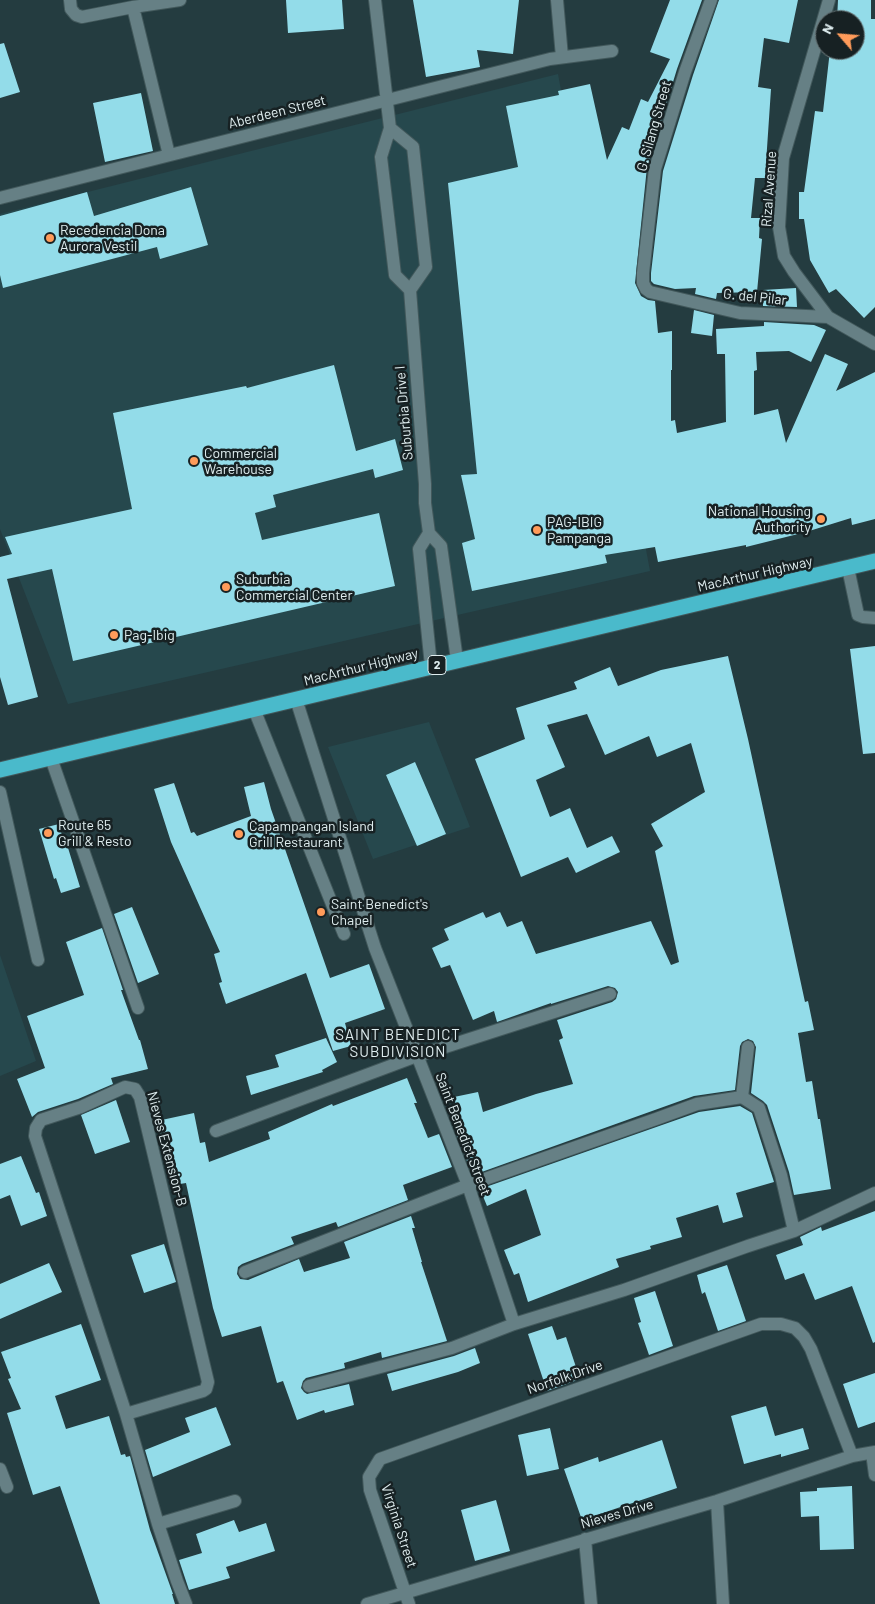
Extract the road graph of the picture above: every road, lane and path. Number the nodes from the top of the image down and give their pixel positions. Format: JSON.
{"nodes":[{"id":1,"x":70,"y":0,"type":"edge"},
{"id":2,"x":180,"y":0,"type":"edge"},
{"id":3,"x":375,"y":0,"type":"edge"},
{"id":4,"x":557,"y":0,"type":"edge"},
{"id":5,"x":711,"y":0,"type":"edge"},
{"id":6,"x":829,"y":0,"type":"edge"},
{"id":7,"x":133,"y":7,"type":"junction"},
{"id":8,"x":612,"y":51,"type":"dead end"},
{"id":9,"x":562,"y":58,"type":"junction"},
{"id":10,"x":386,"y":100,"type":"junction"},
{"id":11,"x":390,"y":128,"type":"junction"},
{"id":12,"x":169,"y":155,"type":"junction"},
{"id":13,"x":0,"y":198,"type":"edge"},
{"id":14,"x":410,"y":290,"type":"junction"},
{"id":15,"x":679,"y":298,"type":"joint"},
{"id":16,"x":828,"y":317,"type":"junction"},
{"id":17,"x":875,"y":344,"type":"edge"},
{"id":18,"x":429,"y":533,"type":"junction"},
{"id":19,"x":875,"y":562,"type":"edge"},
{"id":20,"x":848,"y":568,"type":"junction"},
{"id":21,"x":875,"y":618,"type":"edge"},
{"id":22,"x":457,"y":660,"type":"junction"},
{"id":23,"x":431,"y":666,"type":"junction"},
{"id":24,"x":296,"y":700,"type":"junction"},
{"id":25,"x":254,"y":709,"type":"junction"},
{"id":26,"x":51,"y":758,"type":"junction"},
{"id":27,"x":0,"y":770,"type":"edge"},
{"id":28,"x":0,"y":792,"type":"edge"},
{"id":29,"x":344,"y":934,"type":"dead end"},
{"id":30,"x":38,"y":960,"type":"dead end"},
{"id":31,"x":610,"y":994,"type":"dead end"},
{"id":32,"x":138,"y":1008,"type":"dead end"},
{"id":33,"x":748,"y":1047,"type":"dead end"},
{"id":34,"x":416,"y":1056,"type":"junction"},
{"id":35,"x":742,"y":1097,"type":"junction"},
{"id":36,"x":216,"y":1132,"type":"dead end"},
{"id":37,"x":468,"y":1185,"type":"junction"},
{"id":38,"x":875,"y":1193,"type":"edge"},
{"id":39,"x":794,"y":1231,"type":"junction"},
{"id":40,"x":245,"y":1272,"type":"dead end"},
{"id":41,"x":514,"y":1324,"type":"junction"},
{"id":42,"x":309,"y":1386,"type":"dead end"},
{"id":43,"x":126,"y":1414,"type":"junction"},
{"id":44,"x":874,"y":1452,"type":"edge"},
{"id":45,"x":852,"y":1456,"type":"junction"},
{"id":46,"x":380,"y":1459,"type":"joint"},
{"id":47,"x":0,"y":1469,"type":"edge"},
{"id":48,"x":875,"y":1475,"type":"edge"},
{"id":49,"x":6,"y":1487,"type":"dead end"},
{"id":50,"x":235,"y":1501,"type":"dead end"},
{"id":51,"x":717,"y":1501,"type":"junction"},
{"id":52,"x":158,"y":1524,"type":"junction"},
{"id":53,"x":585,"y":1539,"type":"junction"},
{"id":54,"x":407,"y":1598,"type":"edge"},
{"id":55,"x":186,"y":1604,"type":"edge"},
{"id":56,"x":367,"y":1604,"type":"edge"},
{"id":57,"x":591,"y":1604,"type":"edge"},
{"id":58,"x":723,"y":1604,"type":"edge"}],
"edges":[{"from":1,"to":7,"type":"street"},
{"from":2,"to":7,"type":"street"},
{"from":3,"to":10,"type":"street"},
{"from":4,"to":9,"type":"street"},
{"from":5,"to":15,"type":"street","name":"G. Silang Street"},
{"from":6,"to":16,"type":"street","name":"Rizal Avenue"},
{"from":7,"to":12,"type":"street"},
{"from":8,"to":9,"type":"street","name":"Aberdeen Street"},
{"from":9,"to":10,"type":"street","name":"Aberdeen Street"},
{"from":10,"to":11,"type":"street"},
{"from":10,"to":12,"type":"street","name":"Aberdeen Street"},
{"from":11,"to":14,"type":"street"},
{"from":11,"to":14,"type":"street"},
{"from":12,"to":13,"type":"street","name":"Aberdeen Street"},
{"from":14,"to":18,"type":"street","name":"Suburbia Drive I"},
{"from":15,"to":16,"type":"street","name":"G. del Pilar"},
{"from":16,"to":17,"type":"street","name":"Rizal Avenue"},
{"from":18,"to":22,"type":"street","name":"Suburbia Drive I"},
{"from":18,"to":23,"type":"street"},
{"from":19,"to":20,"type":"highway","name":"MacArthur Highway","number":"2"},
{"from":20,"to":21,"type":"street"},
{"from":20,"to":22,"type":"highway","name":"MacArthur Highway","number":"2"},
{"from":22,"to":23,"type":"highway","name":"MacArthur Highway","number":"2"},
{"from":23,"to":24,"type":"highway","name":"MacArthur Highway","number":"2"},
{"from":24,"to":25,"type":"highway","name":"MacArthur Highway","number":"2"},
{"from":24,"to":34,"type":"street","name":"Saint Benedict Street"},
{"from":25,"to":26,"type":"highway","name":"MacArthur Highway","number":"2"},
{"from":25,"to":29,"type":"street"},
{"from":26,"to":27,"type":"highway","name":"MacArthur Highway","number":"2"},
{"from":26,"to":32,"type":"street"},
{"from":28,"to":30,"type":"street"},
{"from":31,"to":34,"type":"street"},
{"from":33,"to":35,"type":"street"},
{"from":34,"to":36,"type":"street"},
{"from":34,"to":37,"type":"street","name":"Saint Benedict Street"},
{"from":35,"to":37,"type":"street"},
{"from":35,"to":39,"type":"street"},
{"from":37,"to":40,"type":"street"},
{"from":37,"to":41,"type":"street","name":"Saint Benedict Street"},
{"from":38,"to":39,"type":"street"},
{"from":39,"to":41,"type":"street"},
{"from":41,"to":42,"type":"street"},
{"from":43,"to":43,"type":"street","name":"Nieves Extension-B"},
{"from":43,"to":52,"type":"street","name":"Nieves Extension-B"},
{"from":44,"to":45,"type":"street","name":"Nieves Drive"},
{"from":44,"to":48,"type":"street"},
{"from":45,"to":46,"type":"street","name":"Norfolk Drive"},
{"from":45,"to":51,"type":"street","name":"Nieves Drive"},
{"from":46,"to":54,"type":"street","name":"Virginia Street"},
{"from":47,"to":49,"type":"street"},
{"from":50,"to":52,"type":"street"},
{"from":51,"to":53,"type":"street","name":"Nieves Drive"},
{"from":51,"to":58,"type":"street"},
{"from":52,"to":55,"type":"street","name":"Nieves Extension-B"},
{"from":53,"to":54,"type":"street","name":"Nieves Drive"},
{"from":53,"to":57,"type":"street"},
{"from":54,"to":56,"type":"street","name":"Nieves Drive"}]}
